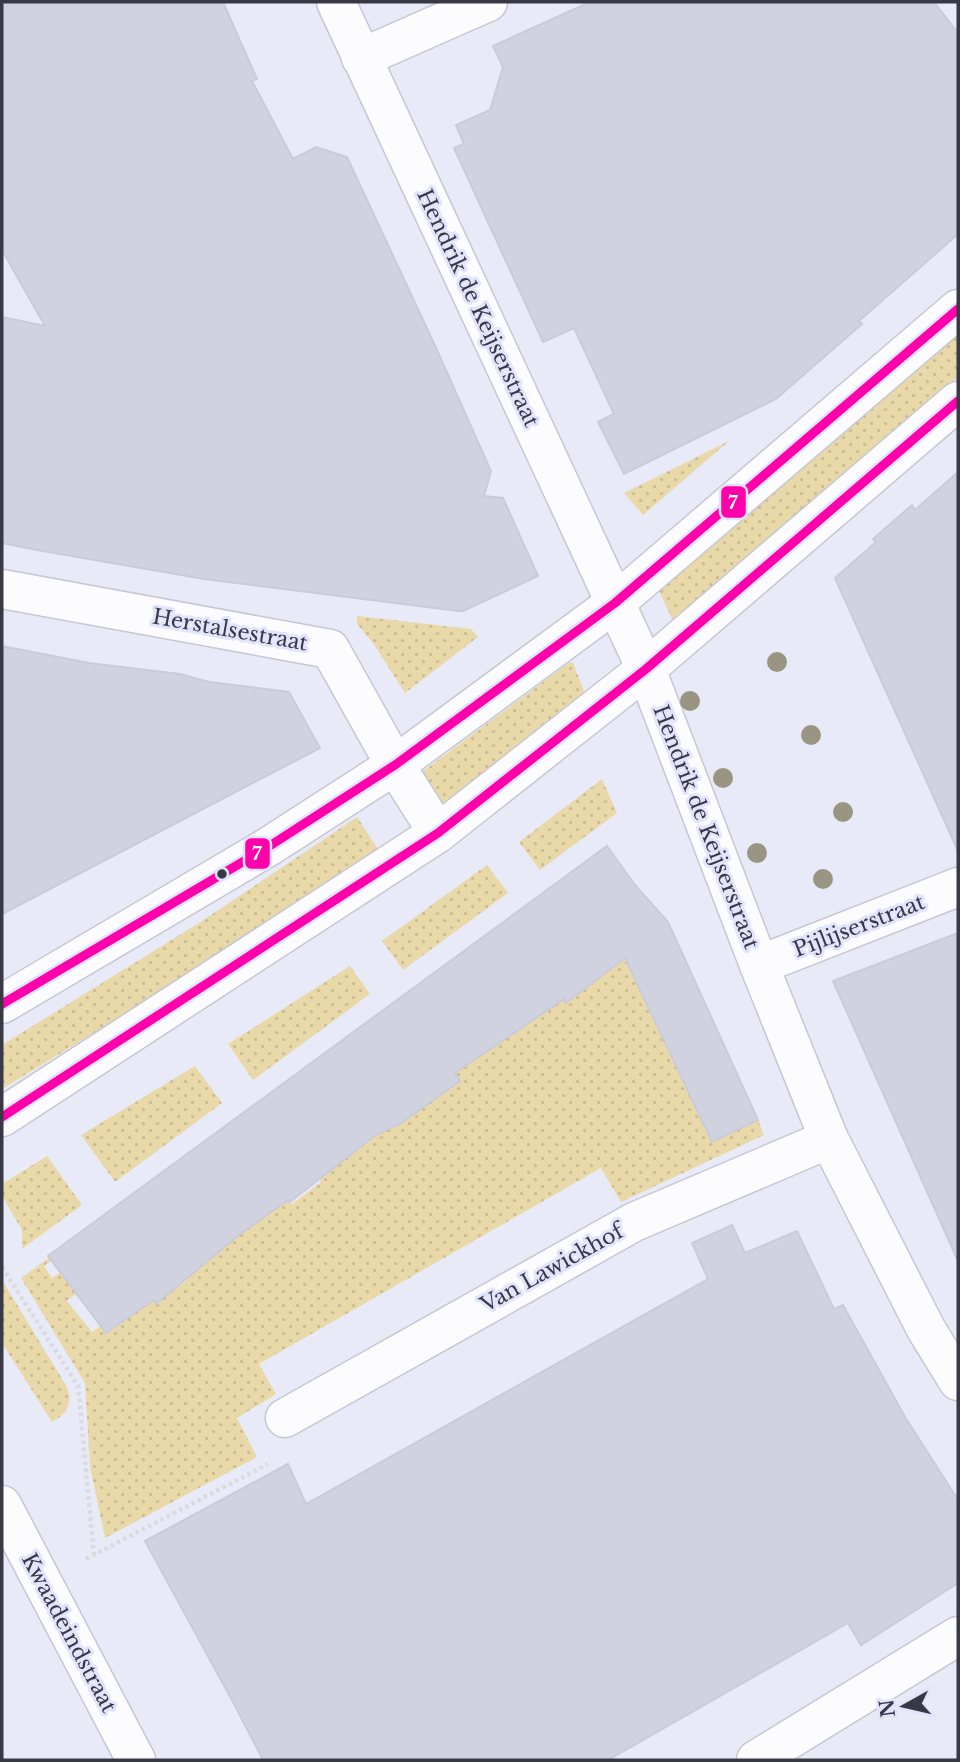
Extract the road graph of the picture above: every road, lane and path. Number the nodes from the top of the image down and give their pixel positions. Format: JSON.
{"nodes":[{"id":1,"x":336,"y":2,"type":"edge"},
{"id":2,"x":488,"y":2,"type":"edge"},
{"id":3,"x":361,"y":58,"type":"junction"},
{"id":4,"x":958,"y":309,"type":"edge"},
{"id":5,"x":958,"y":401,"type":"edge"},
{"id":6,"x":2,"y":589,"type":"edge"},
{"id":7,"x":615,"y":603,"type":"junction"},
{"id":8,"x":646,"y":669,"type":"junction"},
{"id":9,"x":395,"y":765,"type":"junction"},
{"id":10,"x":438,"y":833,"type":"junction"},
{"id":11,"x":958,"y":887,"type":"edge"},
{"id":12,"x":759,"y":965,"type":"junction"},
{"id":13,"x":2,"y":1004,"type":"edge"},
{"id":14,"x":2,"y":1117,"type":"edge"},
{"id":15,"x":829,"y":1139,"type":"junction"},
{"id":16,"x":2,"y":1267,"type":"edge"},
{"id":17,"x":958,"y":1381,"type":"edge"},
{"id":18,"x":285,"y":1418,"type":"joint"},
{"id":19,"x":2,"y":1505,"type":"edge"},
{"id":20,"x":94,"y":1555,"type":"junction"},
{"id":21,"x":43,"y":1582,"type":"junction"},
{"id":22,"x":958,"y":1636,"type":"edge"},
{"id":23,"x":136,"y":1760,"type":"edge"},
{"id":24,"x":756,"y":1760,"type":"edge"}],
"edges":[{"from":1,"to":3,"type":"street","name":"Hendrik de Keijserstraat"},
{"from":2,"to":3,"type":"street"},
{"from":3,"to":7,"type":"street","name":"Hendrik de Keijserstraat"},
{"from":4,"to":7,"type":"street"},
{"from":5,"to":8,"type":"street"},
{"from":6,"to":9,"type":"street","name":"Herstalsestraat"},
{"from":7,"to":8,"type":"street","name":"Hendrik de Keijserstraat"},
{"from":7,"to":9,"type":"street"},
{"from":8,"to":10,"type":"street"},
{"from":8,"to":12,"type":"street","name":"Hendrik de Keijserstraat"},
{"from":9,"to":10,"type":"street","name":"Herstalsestraat"},
{"from":9,"to":13,"type":"street"},
{"from":10,"to":14,"type":"street"},
{"from":11,"to":12,"type":"street","name":"Pijlijserstraat"},
{"from":12,"to":15,"type":"street","name":"Hendrik de Keijserstraat"},
{"from":15,"to":17,"type":"street","name":"Hendrik de Keijserstraat"},
{"from":15,"to":18,"type":"street","name":"Van Lawickhof"},
{"from":16,"to":20,"type":"path"},
{"from":18,"to":20,"type":"path"},
{"from":19,"to":21,"type":"street","name":"Kwaadeindstraat"},
{"from":20,"to":21,"type":"path"},
{"from":21,"to":23,"type":"street","name":"Kwaadeindstraat"},
{"from":22,"to":24,"type":"street"}]}
